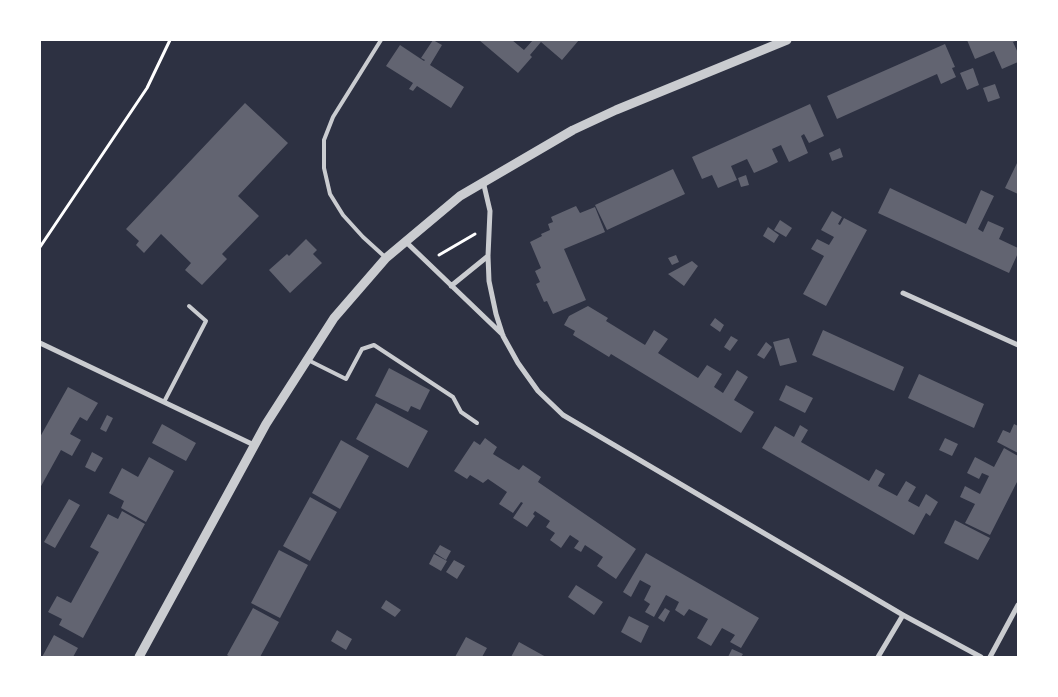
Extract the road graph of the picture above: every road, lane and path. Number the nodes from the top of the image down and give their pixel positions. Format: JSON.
{"nodes":[{"id":1,"x":170,"y":40,"type":"edge"},
{"id":2,"x":382,"y":40,"type":"edge"},
{"id":3,"x":781,"y":41,"type":"edge"},
{"id":4,"x":483,"y":182,"type":"junction"},
{"id":5,"x":490,"y":225,"type":"junction"},
{"id":6,"x":405,"y":241,"type":"junction"},
{"id":7,"x":40,"y":247,"type":"edge"},
{"id":8,"x":488,"y":256,"type":"junction"},
{"id":9,"x":386,"y":258,"type":"junction"},
{"id":10,"x":429,"y":264,"type":"junction"},
{"id":11,"x":451,"y":286,"type":"junction"},
{"id":12,"x":903,"y":293,"type":"dead end"},
{"id":13,"x":189,"y":306,"type":"dead end"},
{"id":14,"x":503,"y":336,"type":"junction"},
{"id":15,"x":40,"y":343,"type":"edge"},
{"id":16,"x":1018,"y":345,"type":"edge"},
{"id":17,"x":308,"y":360,"type":"junction"},
{"id":18,"x":164,"y":402,"type":"junction"},
{"id":19,"x":477,"y":423,"type":"dead end"},
{"id":20,"x":254,"y":445,"type":"junction"},
{"id":21,"x":1018,"y":605,"type":"edge"},
{"id":22,"x":903,"y":615,"type":"junction"},
{"id":23,"x":139,"y":657,"type":"edge"},
{"id":24,"x":878,"y":657,"type":"edge"},
{"id":25,"x":982,"y":657,"type":"edge"},
{"id":26,"x":990,"y":657,"type":"edge"}],
"edges":[{"from":1,"to":7,"type":"path"},
{"from":2,"to":9,"type":"lane"},
{"from":3,"to":4,"type":"street"},
{"from":4,"to":5,"type":"street"},
{"from":4,"to":6,"type":"street"},
{"from":5,"to":8,"type":"street"},
{"from":5,"to":10,"type":"path"},
{"from":6,"to":9,"type":"street"},
{"from":6,"to":10,"type":"street"},
{"from":8,"to":11,"type":"street"},
{"from":8,"to":14,"type":"street"},
{"from":9,"to":17,"type":"street"},
{"from":10,"to":11,"type":"street"},
{"from":11,"to":14,"type":"street"},
{"from":12,"to":16,"type":"street"},
{"from":13,"to":18,"type":"lane"},
{"from":14,"to":22,"type":"street"},
{"from":15,"to":18,"type":"street"},
{"from":17,"to":19,"type":"lane"},
{"from":17,"to":20,"type":"street"},
{"from":18,"to":20,"type":"street"},
{"from":20,"to":23,"type":"street"},
{"from":21,"to":26,"type":"street"},
{"from":22,"to":24,"type":"street"},
{"from":22,"to":25,"type":"street"}]}
